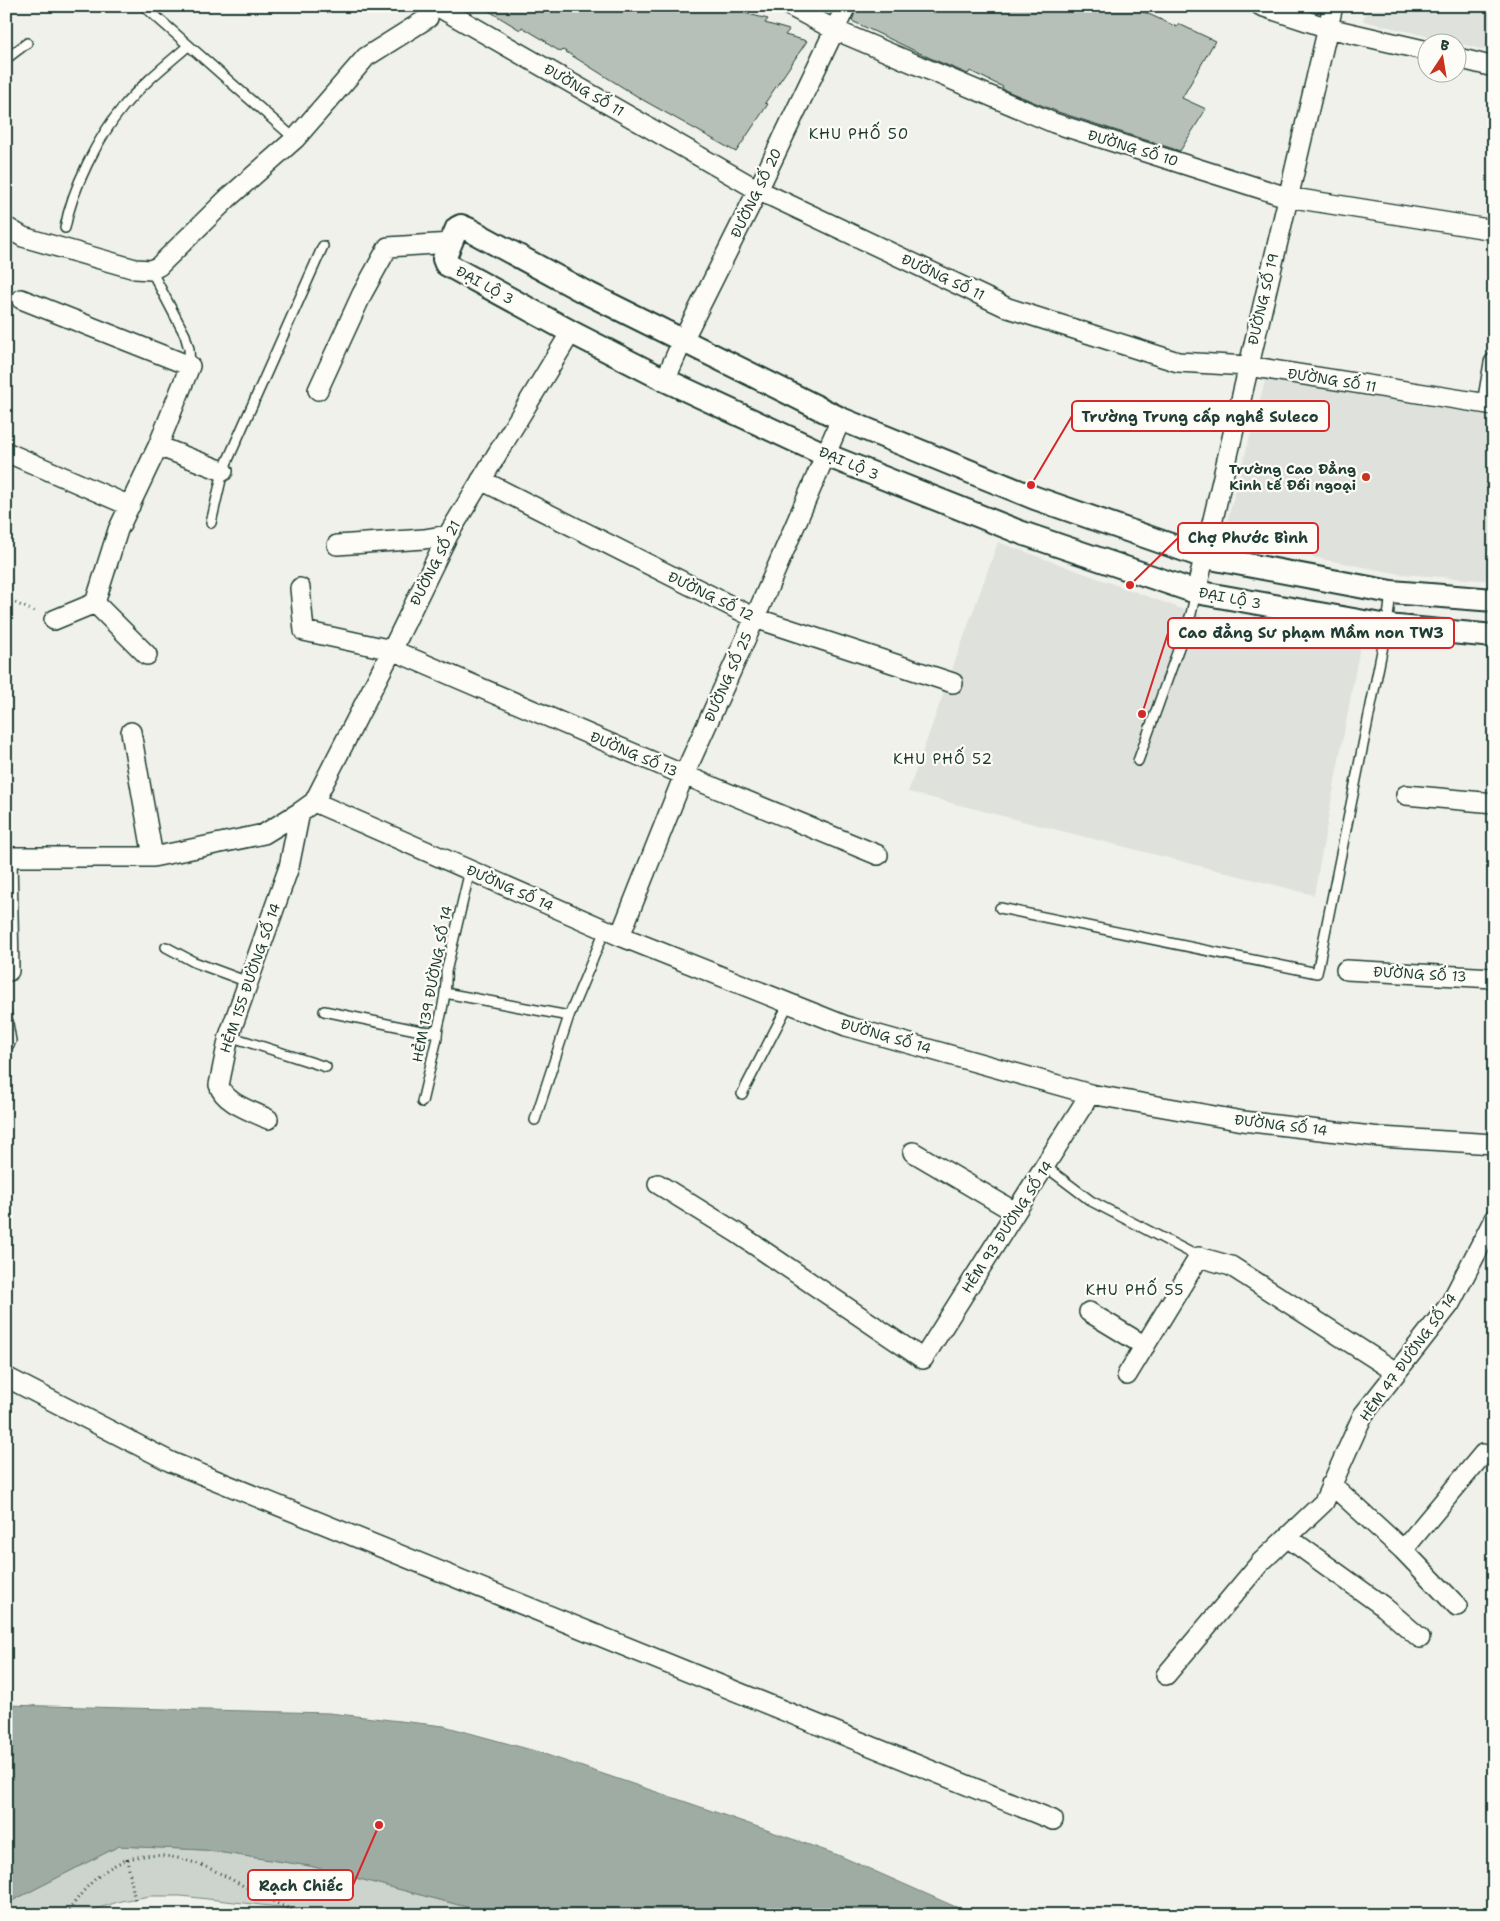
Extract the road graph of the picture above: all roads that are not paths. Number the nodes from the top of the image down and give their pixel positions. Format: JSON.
{"nodes":[{"id":1,"x":144,"y":6,"type":"edge"},
{"id":2,"x":790,"y":6,"type":"edge"},
{"id":3,"x":846,"y":6,"type":"edge"},
{"id":4,"x":1261,"y":6,"type":"edge"},
{"id":5,"x":1333,"y":6,"type":"edge"},
{"id":6,"x":433,"y":10,"type":"edge"},
{"id":7,"x":1328,"y":28,"type":"junction"},
{"id":8,"x":834,"y":30,"type":"junction"},
{"id":9,"x":27,"y":43,"type":"dead end"},
{"id":10,"x":188,"y":46,"type":"junction"},
{"id":11,"x":1418,"y":49,"type":"edge"},
{"id":12,"x":6,"y":59,"type":"edge"},
{"id":13,"x":1468,"y":60,"type":"edge"},
{"id":14,"x":1494,"y":67,"type":"edge"},
{"id":15,"x":295,"y":139,"type":"junction"},
{"id":16,"x":758,"y":190,"type":"junction"},
{"id":17,"x":1287,"y":197,"type":"junction"},
{"id":18,"x":6,"y":227,"type":"edge"},
{"id":19,"x":65,"y":228,"type":"dead end"},
{"id":20,"x":1494,"y":230,"type":"edge"},
{"id":21,"x":450,"y":243,"type":"junction"},
{"id":22,"x":323,"y":246,"type":"dead end"},
{"id":23,"x":151,"y":270,"type":"junction"},
{"id":24,"x":21,"y":299,"type":"dead end"},
{"id":25,"x":571,"y":332,"type":"junction"},
{"id":26,"x":682,"y":342,"type":"junction"},
{"id":27,"x":1494,"y":363,"type":"edge"},
{"id":28,"x":190,"y":366,"type":"junction"},
{"id":29,"x":1248,"y":366,"type":"junction"},
{"id":30,"x":665,"y":380,"type":"junction"},
{"id":31,"x":318,"y":390,"type":"dead end"},
{"id":32,"x":1491,"y":405,"type":"edge"},
{"id":33,"x":841,"y":419,"type":"junction"},
{"id":34,"x":158,"y":446,"type":"junction"},
{"id":35,"x":6,"y":452,"type":"edge"},
{"id":36,"x":826,"y":455,"type":"junction"},
{"id":37,"x":223,"y":471,"type":"junction"},
{"id":38,"x":481,"y":480,"type":"junction"},
{"id":39,"x":130,"y":506,"type":"junction"},
{"id":40,"x":211,"y":523,"type":"dead end"},
{"id":41,"x":448,"y":535,"type":"junction"},
{"id":42,"x":337,"y":545,"type":"dead end"},
{"id":43,"x":1205,"y":557,"type":"junction"},
{"id":44,"x":300,"y":588,"type":"dead end"},
{"id":45,"x":1196,"y":592,"type":"junction"},
{"id":46,"x":1391,"y":592,"type":"junction"},
{"id":47,"x":1494,"y":600,"type":"edge"},
{"id":48,"x":95,"y":603,"type":"junction"},
{"id":49,"x":755,"y":618,"type":"junction"},
{"id":50,"x":54,"y":620,"type":"road end"},
{"id":51,"x":1387,"y":626,"type":"junction"},
{"id":52,"x":1494,"y":636,"type":"edge"},
{"id":53,"x":392,"y":650,"type":"junction"},
{"id":54,"x":148,"y":655,"type":"dead end"},
{"id":55,"x":953,"y":683,"type":"dead end"},
{"id":56,"x":131,"y":732,"type":"dead end"},
{"id":57,"x":1138,"y":761,"type":"dead end"},
{"id":58,"x":684,"y":775,"type":"junction"},
{"id":59,"x":1406,"y":795,"type":"dead end"},
{"id":60,"x":1494,"y":803,"type":"edge"},
{"id":61,"x":307,"y":807,"type":"junction"},
{"id":62,"x":878,"y":855,"type":"dead end"},
{"id":63,"x":7,"y":857,"type":"edge"},
{"id":64,"x":153,"y":858,"type":"junction"},
{"id":65,"x":470,"y":870,"type":"junction"},
{"id":66,"x":1000,"y":908,"type":"dead end"},
{"id":67,"x":612,"y":933,"type":"junction"},
{"id":68,"x":166,"y":947,"type":"dead end"},
{"id":69,"x":1346,"y":970,"type":"dead end"},
{"id":70,"x":9,"y":971,"type":"dead end"},
{"id":71,"x":1494,"y":978,"type":"edge"},
{"id":72,"x":248,"y":982,"type":"junction"},
{"id":73,"x":445,"y":993,"type":"junction"},
{"id":74,"x":789,"y":1003,"type":"junction"},
{"id":75,"x":324,"y":1011,"type":"dead end"},
{"id":76,"x":6,"y":1012,"type":"edge"},
{"id":77,"x":569,"y":1016,"type":"junction"},
{"id":78,"x":437,"y":1028,"type":"junction"},
{"id":79,"x":229,"y":1036,"type":"junction"},
{"id":80,"x":6,"y":1049,"type":"edge"},
{"id":81,"x":326,"y":1067,"type":"dead end"},
{"id":82,"x":742,"y":1094,"type":"dead end"},
{"id":83,"x":1090,"y":1094,"type":"junction"},
{"id":84,"x":422,"y":1102,"type":"dead end"},
{"id":85,"x":268,"y":1119,"type":"dead end"},
{"id":86,"x":535,"y":1120,"type":"dead end"},
{"id":87,"x":1494,"y":1144,"type":"edge"},
{"id":88,"x":913,"y":1152,"type":"dead end"},
{"id":89,"x":1046,"y":1167,"type":"junction"},
{"id":90,"x":658,"y":1184,"type":"dead end"},
{"id":91,"x":1015,"y":1212,"type":"junction"},
{"id":92,"x":1494,"y":1219,"type":"edge"},
{"id":93,"x":1199,"y":1258,"type":"junction"},
{"id":94,"x":1089,"y":1312,"type":"dead end"},
{"id":95,"x":1145,"y":1346,"type":"junction"},
{"id":96,"x":1396,"y":1372,"type":"junction"},
{"id":97,"x":1127,"y":1375,"type":"dead end"},
{"id":98,"x":6,"y":1377,"type":"edge"},
{"id":99,"x":1483,"y":1454,"type":"dead end"},
{"id":100,"x":1332,"y":1484,"type":"junction"},
{"id":101,"x":1288,"y":1537,"type":"junction"},
{"id":102,"x":1403,"y":1550,"type":"junction"},
{"id":103,"x":1456,"y":1606,"type":"dead end"},
{"id":104,"x":1420,"y":1638,"type":"dead end"},
{"id":105,"x":1166,"y":1676,"type":"dead end"},
{"id":106,"x":1053,"y":1820,"type":"dead end"}],
"edges":[{"from":1,"to":10,"type":"lane"},
{"from":2,"to":8,"type":"street","name":"ĐƯỜNG SỐ 10"},
{"from":3,"to":8,"type":"street","name":"ĐƯỜNG SỐ 20"},
{"from":4,"to":7,"type":"street"},
{"from":5,"to":7,"type":"street","name":"ĐƯỜNG SỐ 19"},
{"from":6,"to":15,"type":"street"},
{"from":6,"to":16,"type":"street","name":"ĐƯỜNG SỐ 11"},
{"from":7,"to":11,"type":"street"},
{"from":7,"to":17,"type":"street","name":"ĐƯỜNG SỐ 19"},
{"from":8,"to":16,"type":"street","name":"ĐƯỜNG SỐ 20"},
{"from":8,"to":17,"type":"street","name":"ĐƯỜNG SỐ 10"},
{"from":9,"to":12,"type":"lane"},
{"from":10,"to":15,"type":"lane"},
{"from":10,"to":19,"type":"lane"},
{"from":13,"to":14,"type":"street"},
{"from":15,"to":23,"type":"street"},
{"from":16,"to":26,"type":"street","name":"ĐƯỜNG SỐ 20"},
{"from":16,"to":29,"type":"street","name":"ĐƯỜNG SỐ 11"},
{"from":17,"to":20,"type":"street","name":"ĐƯỜNG SỐ 10"},
{"from":17,"to":29,"type":"street","name":"ĐƯỜNG SỐ 19"},
{"from":18,"to":23,"type":"street"},
{"from":21,"to":25,"type":"street","name":"ĐẠI LỘ 3"},
{"from":21,"to":26,"type":"street"},
{"from":21,"to":31,"type":"street"},
{"from":22,"to":37,"type":"lane"},
{"from":23,"to":28,"type":"lane"},
{"from":24,"to":28,"type":"street"},
{"from":25,"to":30,"type":"street","name":"ĐẠI LỘ 3"},
{"from":25,"to":38,"type":"street","name":"ĐƯỜNG SỐ 21"},
{"from":26,"to":30,"type":"street","name":"ĐƯỜNG SỐ 20"},
{"from":26,"to":33,"type":"street"},
{"from":27,"to":32,"type":"street"},
{"from":28,"to":34,"type":"street"},
{"from":29,"to":32,"type":"street","name":"ĐƯỜNG SỐ 11"},
{"from":29,"to":43,"type":"street","name":"ĐƯỜNG SỐ 19"},
{"from":30,"to":36,"type":"street","name":"ĐẠI LỘ 3"},
{"from":33,"to":36,"type":"street","name":"ĐƯỜNG SỐ 25"},
{"from":33,"to":43,"type":"street"},
{"from":34,"to":37,"type":"street"},
{"from":34,"to":39,"type":"street"},
{"from":35,"to":39,"type":"street"},
{"from":36,"to":45,"type":"street","name":"ĐẠI LỘ 3"},
{"from":36,"to":49,"type":"street","name":"ĐƯỜNG SỐ 25"},
{"from":37,"to":40,"type":"lane"},
{"from":38,"to":41,"type":"street","name":"ĐƯỜNG SỐ 21"},
{"from":38,"to":49,"type":"street","name":"ĐƯỜNG SỐ 12"},
{"from":39,"to":48,"type":"street"},
{"from":41,"to":42,"type":"street"},
{"from":41,"to":53,"type":"street","name":"ĐƯỜNG SỐ 21"},
{"from":43,"to":45,"type":"street","name":"ĐƯỜNG SỐ 19"},
{"from":43,"to":46,"type":"street"},
{"from":44,"to":53,"type":"street","name":"ĐƯỜNG SỐ 13"},
{"from":45,"to":51,"type":"street","name":"ĐẠI LỘ 3"},
{"from":45,"to":57,"type":"lane"},
{"from":46,"to":47,"type":"street"},
{"from":46,"to":51,"type":"lane"},
{"from":48,"to":50,"type":"street"},
{"from":48,"to":54,"type":"street"},
{"from":49,"to":55,"type":"street","name":"ĐƯỜNG SỐ 12"},
{"from":49,"to":58,"type":"street","name":"ĐƯỜNG SỐ 25"},
{"from":51,"to":52,"type":"street","name":"ĐẠI LỘ 3"},
{"from":51,"to":66,"type":"lane"},
{"from":53,"to":58,"type":"street","name":"ĐƯỜNG SỐ 13"},
{"from":53,"to":61,"type":"street","name":"ĐƯỜNG SỐ 21"},
{"from":56,"to":64,"type":"street"},
{"from":58,"to":62,"type":"street","name":"ĐƯỜNG SỐ 13"},
{"from":58,"to":67,"type":"street","name":"ĐƯỜNG SỐ 25"},
{"from":59,"to":60,"type":"street"},
{"from":61,"to":64,"type":"street"},
{"from":61,"to":65,"type":"street","name":"ĐƯỜNG SỐ 14"},
{"from":61,"to":72,"type":"street","name":"HẺM 155 ĐƯỜNG SỐ 14"},
{"from":63,"to":64,"type":"street"},
{"from":63,"to":70,"type":"street"},
{"from":65,"to":67,"type":"street","name":"ĐƯỜNG SỐ 14"},
{"from":65,"to":73,"type":"lane","name":"HẺM 139 ĐƯỜNG SỐ 14"},
{"from":67,"to":74,"type":"street","name":"ĐƯỜNG SỐ 14"},
{"from":67,"to":77,"type":"lane"},
{"from":68,"to":72,"type":"lane"},
{"from":69,"to":71,"type":"street","name":"ĐƯỜNG SỐ 13"},
{"from":72,"to":79,"type":"street","name":"HẺM 155 ĐƯỜNG SỐ 14"},
{"from":73,"to":77,"type":"lane"},
{"from":73,"to":78,"type":"lane","name":"HẺM 139 ĐƯỜNG SỐ 14"},
{"from":74,"to":82,"type":"lane"},
{"from":74,"to":83,"type":"street","name":"ĐƯỜNG SỐ 14"},
{"from":75,"to":78,"type":"lane"},
{"from":76,"to":80,"type":"lane"},
{"from":77,"to":86,"type":"lane"},
{"from":78,"to":84,"type":"lane","name":"HẺM 139 ĐƯỜNG SỐ 14"},
{"from":79,"to":81,"type":"lane"},
{"from":79,"to":85,"type":"street","name":"HẺM 155 ĐƯỜNG SỐ 14"},
{"from":83,"to":87,"type":"street","name":"ĐƯỜNG SỐ 14"},
{"from":83,"to":89,"type":"street","name":"HẺM 93 ĐƯỜNG SỐ 14"},
{"from":88,"to":91,"type":"street"},
{"from":89,"to":91,"type":"street","name":"HẺM 93 ĐƯỜNG SỐ 14"},
{"from":89,"to":93,"type":"lane"},
{"from":90,"to":91,"type":"street","name":"HẺM 93 ĐƯỜNG SỐ 14"},
{"from":92,"to":96,"type":"street","name":"HẺM 47 ĐƯỜNG SỐ 14"},
{"from":93,"to":95,"type":"street"},
{"from":93,"to":96,"type":"street"},
{"from":94,"to":95,"type":"street"},
{"from":95,"to":97,"type":"street"},
{"from":96,"to":100,"type":"street","name":"HẺM 47 ĐƯỜNG SỐ 14"},
{"from":98,"to":106,"type":"street"},
{"from":99,"to":102,"type":"street"},
{"from":100,"to":101,"type":"street","name":"HẺM 47 ĐƯỜNG SỐ 14"},
{"from":100,"to":102,"type":"street"},
{"from":101,"to":104,"type":"street"},
{"from":101,"to":105,"type":"street","name":"HẺM 47 ĐƯỜNG SỐ 14"},
{"from":102,"to":103,"type":"street"}]}
